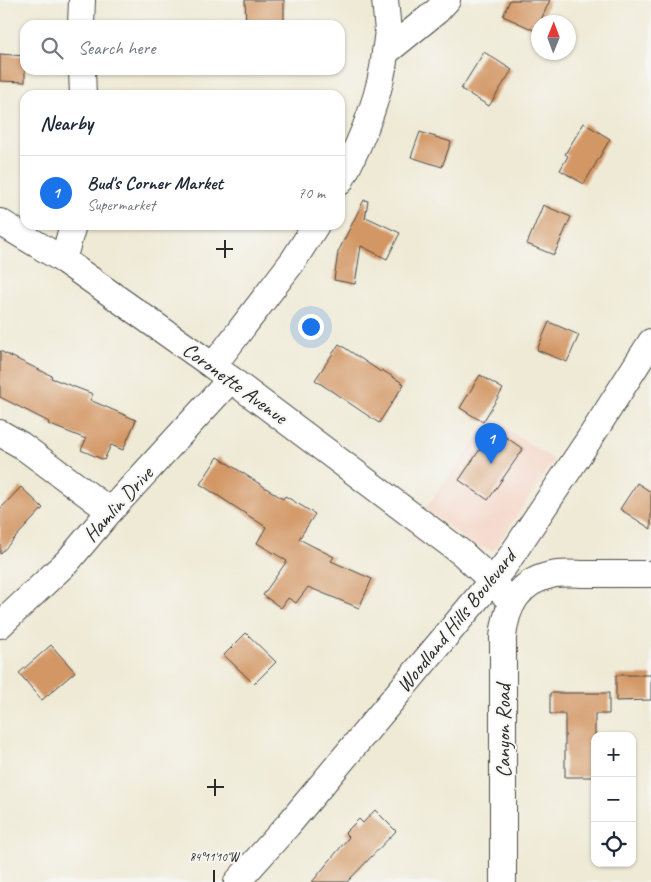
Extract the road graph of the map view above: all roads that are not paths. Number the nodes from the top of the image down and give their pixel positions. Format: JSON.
{"nodes":[{"id":1,"x":82,"y":0,"type":"edge"},
{"id":2,"x":385,"y":0,"type":"edge"},
{"id":3,"x":447,"y":0,"type":"edge"},
{"id":4,"x":81,"y":20,"type":"edge"},
{"id":5,"x":386,"y":54,"type":"junction"},
{"id":6,"x":82,"y":75,"type":"edge"},
{"id":7,"x":83,"y":90,"type":"edge"},
{"id":8,"x":345,"y":171,"type":"edge"},
{"id":9,"x":0,"y":222,"type":"edge"},
{"id":10,"x":72,"y":230,"type":"edge"},
{"id":11,"x":313,"y":230,"type":"edge"},
{"id":12,"x":63,"y":260,"type":"junction"},
{"id":13,"x":651,"y":342,"type":"edge"},
{"id":14,"x":222,"y":372,"type":"junction"},
{"id":15,"x":0,"y":433,"type":"edge"},
{"id":16,"x":110,"y":511,"type":"junction"},
{"id":17,"x":498,"y":573,"type":"junction"},
{"id":18,"x":552,"y":574,"type":"junction"},
{"id":19,"x":651,"y":574,"type":"edge"},
{"id":20,"x":518,"y":595,"type":"junction"},
{"id":21,"x":0,"y":625,"type":"edge"},
{"id":22,"x":237,"y":882,"type":"edge"},
{"id":23,"x":503,"y":882,"type":"edge"}],
"edges":[{"from":1,"to":4,"type":"street"},
{"from":2,"to":5,"type":"street"},
{"from":3,"to":5,"type":"street"},
{"from":5,"to":8,"type":"street"},
{"from":6,"to":7,"type":"street"},
{"from":9,"to":12,"type":"street","name":"Coronette Avenue"},
{"from":10,"to":12,"type":"street"},
{"from":11,"to":14,"type":"street","name":"Hamlin Drive"},
{"from":12,"to":14,"type":"street","name":"Coronette Avenue"},
{"from":13,"to":17,"type":"street","name":"Woodland Hills Boulevard"},
{"from":14,"to":16,"type":"street","name":"Hamlin Drive"},
{"from":14,"to":17,"type":"street","name":"Coronette Avenue"},
{"from":15,"to":16,"type":"street"},
{"from":16,"to":21,"type":"street","name":"Hamlin Drive"},
{"from":17,"to":18,"type":"street"},
{"from":17,"to":20,"type":"street","name":"Coronette Avenue"},
{"from":17,"to":22,"type":"street","name":"Woodland Hills Boulevard"},
{"from":18,"to":19,"type":"street"},
{"from":18,"to":20,"type":"street"},
{"from":20,"to":23,"type":"street","name":"Canyon Road"}]}
